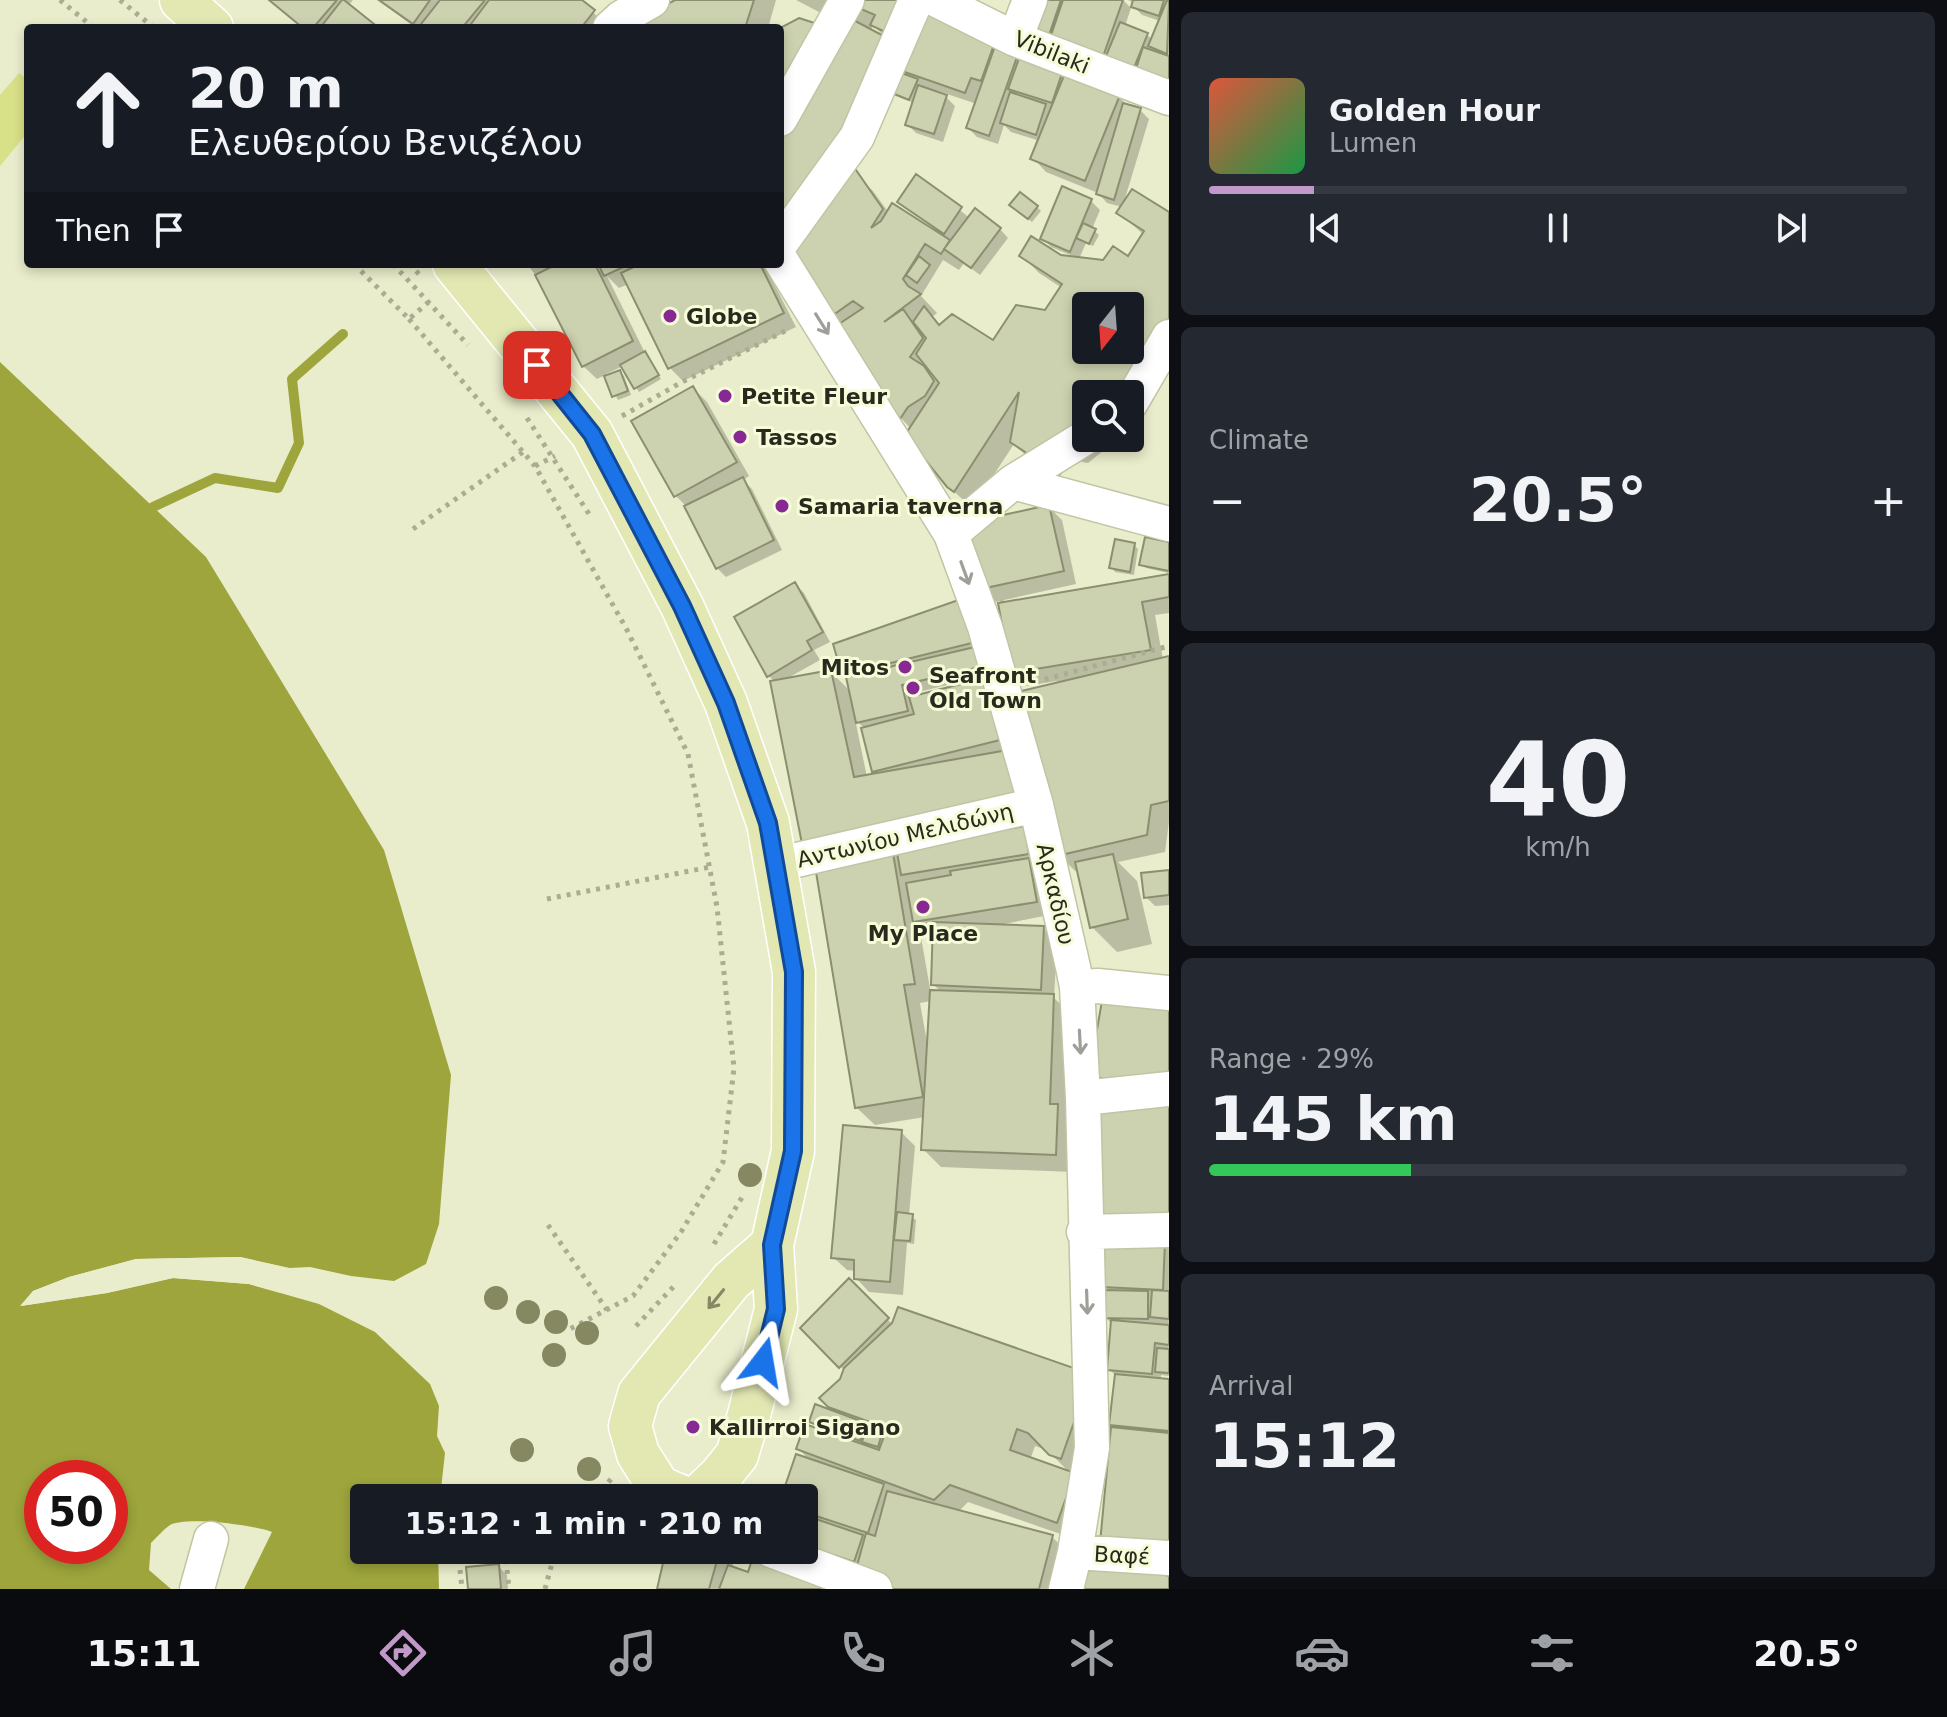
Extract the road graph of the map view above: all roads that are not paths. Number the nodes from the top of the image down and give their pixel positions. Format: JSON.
{"nodes":[{"id":1,"x":181,"y":0,"type":"edge"},
{"id":2,"x":652,"y":0,"type":"edge"},
{"id":3,"x":847,"y":0,"type":"edge"},
{"id":4,"x":916,"y":0,"type":"edge"},
{"id":5,"x":937,"y":0,"type":"edge"},
{"id":6,"x":1030,"y":0,"type":"edge"},
{"id":7,"x":615,"y":19,"type":"edge"},
{"id":8,"x":208,"y":24,"type":"edge"},
{"id":9,"x":1015,"y":39,"type":"junction"},
{"id":10,"x":1169,"y":98,"type":"edge"},
{"id":11,"x":784,"y":112,"type":"edge"},
{"id":12,"x":784,"y":238,"type":"edge"},
{"id":13,"x":784,"y":265,"type":"edge"},
{"id":14,"x":441,"y":280,"type":"edge"},
{"id":15,"x":1169,"y":337,"type":"edge"},
{"id":16,"x":1144,"y":380,"type":"edge"},
{"id":17,"x":1072,"y":446,"type":"edge"},
{"id":18,"x":1013,"y":482,"type":"junction"},
{"id":19,"x":1169,"y":524,"type":"edge"},
{"id":20,"x":951,"y":534,"type":"junction"},
{"id":21,"x":1036,"y":805,"type":"junction"},
{"id":22,"x":775,"y":865,"type":"junction"},
{"id":23,"x":1077,"y":987,"type":"junction"},
{"id":24,"x":1169,"y":993,"type":"edge"},
{"id":25,"x":1169,"y":1089,"type":"edge"},
{"id":26,"x":1083,"y":1098,"type":"junction"},
{"id":27,"x":1169,"y":1230,"type":"edge"},
{"id":28,"x":1084,"y":1232,"type":"junction"},
{"id":29,"x":772,"y":1245,"type":"junction"},
{"id":30,"x":657,"y":1484,"type":"edge"},
{"id":31,"x":712,"y":1484,"type":"edge"},
{"id":32,"x":211,"y":1539,"type":"dead end"},
{"id":33,"x":1075,"y":1552,"type":"junction"},
{"id":34,"x":1169,"y":1558,"type":"edge"},
{"id":35,"x":808,"y":1564,"type":"edge"},
{"id":36,"x":197,"y":1589,"type":"edge"},
{"id":37,"x":875,"y":1589,"type":"edge"},
{"id":38,"x":1066,"y":1589,"type":"edge"}],
"edges":[{"from":1,"to":8,"type":"main road"},
{"from":2,"to":7,"type":"street"},
{"from":3,"to":11,"type":"street"},
{"from":4,"to":12,"type":"street"},
{"from":5,"to":9,"type":"street","name":"Vibilaki"},
{"from":6,"to":9,"type":"street"},
{"from":9,"to":10,"type":"street","name":"Vibilaki"},
{"from":13,"to":20,"type":"street","name":"Αρκαδίου","one_way":true},
{"from":14,"to":22,"type":"main road"},
{"from":15,"to":16,"type":"street"},
{"from":17,"to":18,"type":"street"},
{"from":18,"to":19,"type":"street"},
{"from":18,"to":20,"type":"street"},
{"from":20,"to":21,"type":"street","name":"Αρκαδίου","one_way":true},
{"from":21,"to":22,"type":"street","name":"Αντωνίου Μελιδώνη"},
{"from":21,"to":23,"type":"street","name":"Αρκαδίου"},
{"from":22,"to":29,"type":"main road"},
{"from":23,"to":24,"type":"street"},
{"from":23,"to":26,"type":"street","name":"Αρκαδίου","one_way":true},
{"from":25,"to":26,"type":"street"},
{"from":26,"to":28,"type":"street","name":"Αρκαδίου"},
{"from":27,"to":28,"type":"street"},
{"from":28,"to":33,"type":"street","name":"Αρκαδίου","one_way":true},
{"from":29,"to":30,"type":"main road","one_way":true},
{"from":29,"to":31,"type":"main road"},
{"from":32,"to":36,"type":"street"},
{"from":33,"to":34,"type":"street","name":"Βαφέ"},
{"from":33,"to":38,"type":"street","name":"Αρκαδίου"},
{"from":35,"to":37,"type":"street"}]}
